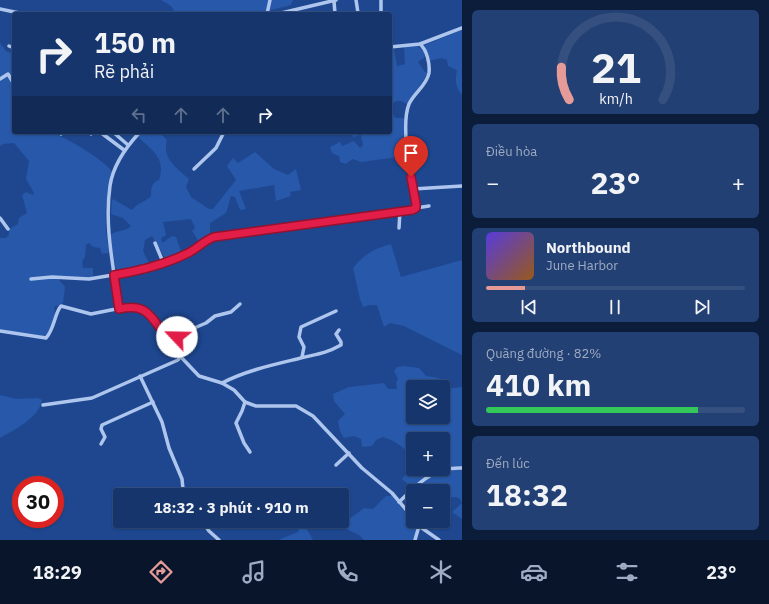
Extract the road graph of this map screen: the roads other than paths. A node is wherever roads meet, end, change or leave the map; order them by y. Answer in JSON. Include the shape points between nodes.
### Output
{"nodes":[{"id":1,"x":270,"y":0,"type":"edge"},
{"id":2,"x":335,"y":0,"type":"edge"},
{"id":3,"x":356,"y":0,"type":"edge"},
{"id":4,"x":381,"y":0,"type":"edge"},
{"id":5,"x":0,"y":9,"type":"edge"},
{"id":6,"x":14,"y":12,"type":"edge"},
{"id":7,"x":267,"y":12,"type":"edge"},
{"id":8,"x":285,"y":12,"type":"edge"},
{"id":9,"x":335,"y":12,"type":"edge"},
{"id":10,"x":358,"y":12,"type":"dead end"},
{"id":11,"x":381,"y":12,"type":"edge"},
{"id":12,"x":462,"y":28,"type":"edge"},
{"id":13,"x":420,"y":44,"type":"junction"},
{"id":14,"x":9,"y":46,"type":"dead end"},
{"id":15,"x":12,"y":47,"type":"edge"},
{"id":16,"x":392,"y":47,"type":"edge"},
{"id":17,"x":0,"y":78,"type":"edge"},
{"id":18,"x":12,"y":81,"type":"edge"},
{"id":19,"x":103,"y":134,"type":"edge"},
{"id":20,"x":115,"y":134,"type":"edge"},
{"id":21,"x":138,"y":134,"type":"edge"},
{"id":22,"x":223,"y":134,"type":"edge"},
{"id":23,"x":128,"y":145,"type":"junction"},
{"id":24,"x":124,"y":150,"type":"junction"},
{"id":25,"x":194,"y":169,"type":"dead end"},
{"id":26,"x":462,"y":186,"type":"edge"},
{"id":27,"x":413,"y":189,"type":"junction"},
{"id":28,"x":429,"y":206,"type":"dead end"},
{"id":29,"x":416,"y":208,"type":"junction"},
{"id":30,"x":400,"y":211,"type":"junction"},
{"id":31,"x":0,"y":218,"type":"edge"},
{"id":32,"x":399,"y":228,"type":"dead end"},
{"id":33,"x":8,"y":229,"type":"dead end"},
{"id":34,"x":155,"y":243,"type":"dead end"},
{"id":35,"x":163,"y":262,"type":"junction"},
{"id":36,"x":114,"y":275,"type":"junction"},
{"id":37,"x":31,"y":279,"type":"dead end"},
{"id":38,"x":240,"y":304,"type":"dead end"},
{"id":39,"x":119,"y":309,"type":"junction"},
{"id":40,"x":336,"y":311,"type":"dead end"},
{"id":41,"x":339,"y":330,"type":"dead end"},
{"id":42,"x":0,"y":331,"type":"edge"},
{"id":43,"x":169,"y":339,"type":"junction"},
{"id":44,"x":180,"y":357,"type":"junction"},
{"id":45,"x":302,"y":357,"type":"junction"},
{"id":46,"x":140,"y":376,"type":"junction"},
{"id":47,"x":222,"y":383,"type":"junction"},
{"id":48,"x":153,"y":402,"type":"junction"},
{"id":49,"x":245,"y":402,"type":"junction"},
{"id":50,"x":43,"y":405,"type":"dead end"},
{"id":51,"x":101,"y":444,"type":"dead end"},
{"id":52,"x":250,"y":452,"type":"dead end"},
{"id":53,"x":349,"y":453,"type":"junction"},
{"id":54,"x":336,"y":466,"type":"dead end"},
{"id":55,"x":462,"y":468,"type":"edge"},
{"id":56,"x":184,"y":488,"type":"edge"},
{"id":57,"x":399,"y":502,"type":"junction"},
{"id":58,"x":406,"y":510,"type":"edge"},
{"id":59,"x":207,"y":528,"type":"edge"},
{"id":60,"x":418,"y":528,"type":"edge"},
{"id":61,"x":422,"y":528,"type":"edge"},
{"id":62,"x":219,"y":540,"type":"edge"},
{"id":63,"x":415,"y":540,"type":"edge"},
{"id":64,"x":438,"y":540,"type":"edge"}],
"edges":[{"from":1,"to":7,"type":"street"},
{"from":2,"to":8,"type":"street"},
{"from":2,"to":9,"type":"street"},
{"from":3,"to":10,"type":"street"},
{"from":4,"to":11,"type":"street"},
{"from":5,"to":6,"type":"street"},
{"from":12,"to":13,"type":"street"},
{"from":13,"to":16,"type":"street"},
{"from":13,"to":27,"type":"street","via":[[424,47],[429,68],[427,78],[407,109],[406,149]]},
{"from":14,"to":15,"type":"street"},
{"from":17,"to":18,"type":"street","via":[[8,74]]},
{"from":19,"to":24,"type":"street"},
{"from":20,"to":23,"type":"street"},
{"from":21,"to":23,"type":"street"},
{"from":22,"to":25,"type":"street","via":[[216,148]]},
{"from":23,"to":24,"type":"street"},
{"from":24,"to":36,"type":"street","via":[[110,186],[109,235]]},
{"from":26,"to":27,"type":"street"},
{"from":27,"to":29,"type":"street"},
{"from":28,"to":29,"type":"street"},
{"from":29,"to":30,"type":"street"},
{"from":30,"to":32,"type":"street"},
{"from":30,"to":35,"type":"street","via":[[214,237],[185,255]]},
{"from":31,"to":33,"type":"street"},
{"from":34,"to":35,"type":"street"},
{"from":35,"to":36,"type":"street","via":[[143,270]]},
{"from":36,"to":37,"type":"street","via":[[88,279]]},
{"from":36,"to":39,"type":"street"},
{"from":38,"to":43,"type":"street","via":[[230,312],[215,316],[206,323]]},
{"from":39,"to":42,"type":"street","via":[[91,314],[61,306],[53,328],[46,338]]},
{"from":39,"to":43,"type":"street","via":[[143,309]]},
{"from":40,"to":45,"type":"street","via":[[301,327],[299,337],[304,347]]},
{"from":41,"to":45,"type":"street","via":[[336,334],[341,345],[323,354]]},
{"from":43,"to":44,"type":"street"},
{"from":44,"to":46,"type":"street"},
{"from":44,"to":47,"type":"street","via":[[199,376]]},
{"from":45,"to":47,"type":"street","via":[[246,373]]},
{"from":46,"to":48,"type":"street"},
{"from":46,"to":50,"type":"street","via":[[92,398]]},
{"from":47,"to":49,"type":"street","via":[[234,390]]},
{"from":48,"to":51,"type":"street","via":[[102,425],[104,440]]},
{"from":48,"to":56,"type":"street"},
{"from":49,"to":52,"type":"street","via":[[236,423]]},
{"from":49,"to":53,"type":"street","via":[[256,406],[299,407],[314,416]]},
{"from":53,"to":54,"type":"street"},
{"from":53,"to":57,"type":"street"},
{"from":55,"to":57,"type":"street","via":[[447,468],[435,472],[421,481]]},
{"from":57,"to":58,"type":"street"},
{"from":59,"to":62,"type":"street"},
{"from":60,"to":63,"type":"street"},
{"from":61,"to":64,"type":"street"}]}
